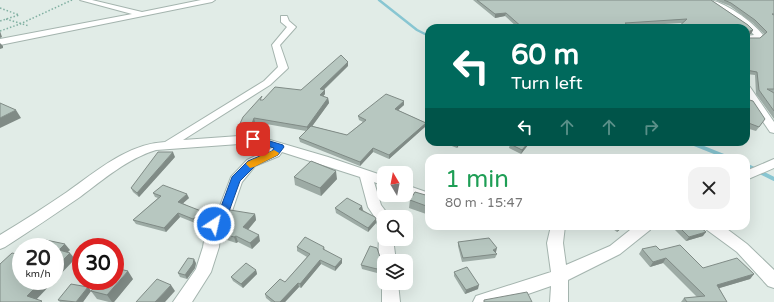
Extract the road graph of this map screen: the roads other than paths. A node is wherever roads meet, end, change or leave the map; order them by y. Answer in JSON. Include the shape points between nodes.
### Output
{"nodes":[{"id":1,"x":83,"y":0,"type":"edge"},
{"id":2,"x":212,"y":0,"type":"edge"},
{"id":3,"x":710,"y":0,"type":"edge"},
{"id":4,"x":142,"y":13,"type":"junction"},
{"id":5,"x":284,"y":18,"type":"dead end"},
{"id":6,"x":748,"y":24,"type":"edge"},
{"id":7,"x":750,"y":25,"type":"edge"},
{"id":8,"x":750,"y":38,"type":"edge"},
{"id":9,"x":0,"y":42,"type":"edge"},
{"id":10,"x":750,"y":96,"type":"edge"},
{"id":11,"x":774,"y":130,"type":"edge"},
{"id":12,"x":169,"y":144,"type":"junction"},
{"id":13,"x":279,"y":147,"type":"junction"},
{"id":14,"x":774,"y":163,"type":"edge"},
{"id":15,"x":365,"y":174,"type":"junction"},
{"id":16,"x":750,"y":174,"type":"edge"},
{"id":17,"x":377,"y":179,"type":"edge"},
{"id":18,"x":413,"y":192,"type":"edge"},
{"id":19,"x":425,"y":197,"type":"edge"},
{"id":20,"x":377,"y":210,"type":"edge"},
{"id":21,"x":557,"y":230,"type":"edge"},
{"id":22,"x":640,"y":230,"type":"edge"},
{"id":23,"x":717,"y":230,"type":"edge"},
{"id":24,"x":0,"y":243,"type":"edge"},
{"id":25,"x":560,"y":276,"type":"junction"},
{"id":26,"x":774,"y":281,"type":"edge"},
{"id":27,"x":390,"y":290,"type":"edge"},
{"id":28,"x":182,"y":302,"type":"edge"},
{"id":29,"x":391,"y":302,"type":"edge"},
{"id":30,"x":482,"y":302,"type":"edge"},
{"id":31,"x":559,"y":302,"type":"edge"}],
"edges":[{"from":1,"to":4,"type":"street"},
{"from":2,"to":4,"type":"street"},
{"from":3,"to":6,"type":"street"},
{"from":4,"to":9,"type":"street"},
{"from":5,"to":12,"type":"street","via":[[292,28],[276,45],[283,68],[278,74],[268,83]]},
{"from":7,"to":8,"type":"street","via":[[759,35]]},
{"from":10,"to":11,"type":"street"},
{"from":12,"to":13,"type":"street","via":[[253,139]]},
{"from":12,"to":24,"type":"street","via":[[144,148],[127,157]]},
{"from":13,"to":15,"type":"street"},
{"from":13,"to":28,"type":"street","via":[[275,153],[251,163],[236,180],[224,214],[214,224],[211,247],[203,272]]},
{"from":14,"to":16,"type":"street"},
{"from":15,"to":17,"type":"street"},
{"from":15,"to":20,"type":"street"},
{"from":18,"to":19,"type":"street"},
{"from":21,"to":25,"type":"street","via":[[555,243]]},
{"from":22,"to":25,"type":"street","via":[[615,250]]},
{"from":23,"to":26,"type":"street","via":[[742,248]]},
{"from":25,"to":30,"type":"street"},
{"from":25,"to":31,"type":"street"},
{"from":27,"to":29,"type":"street"}]}
